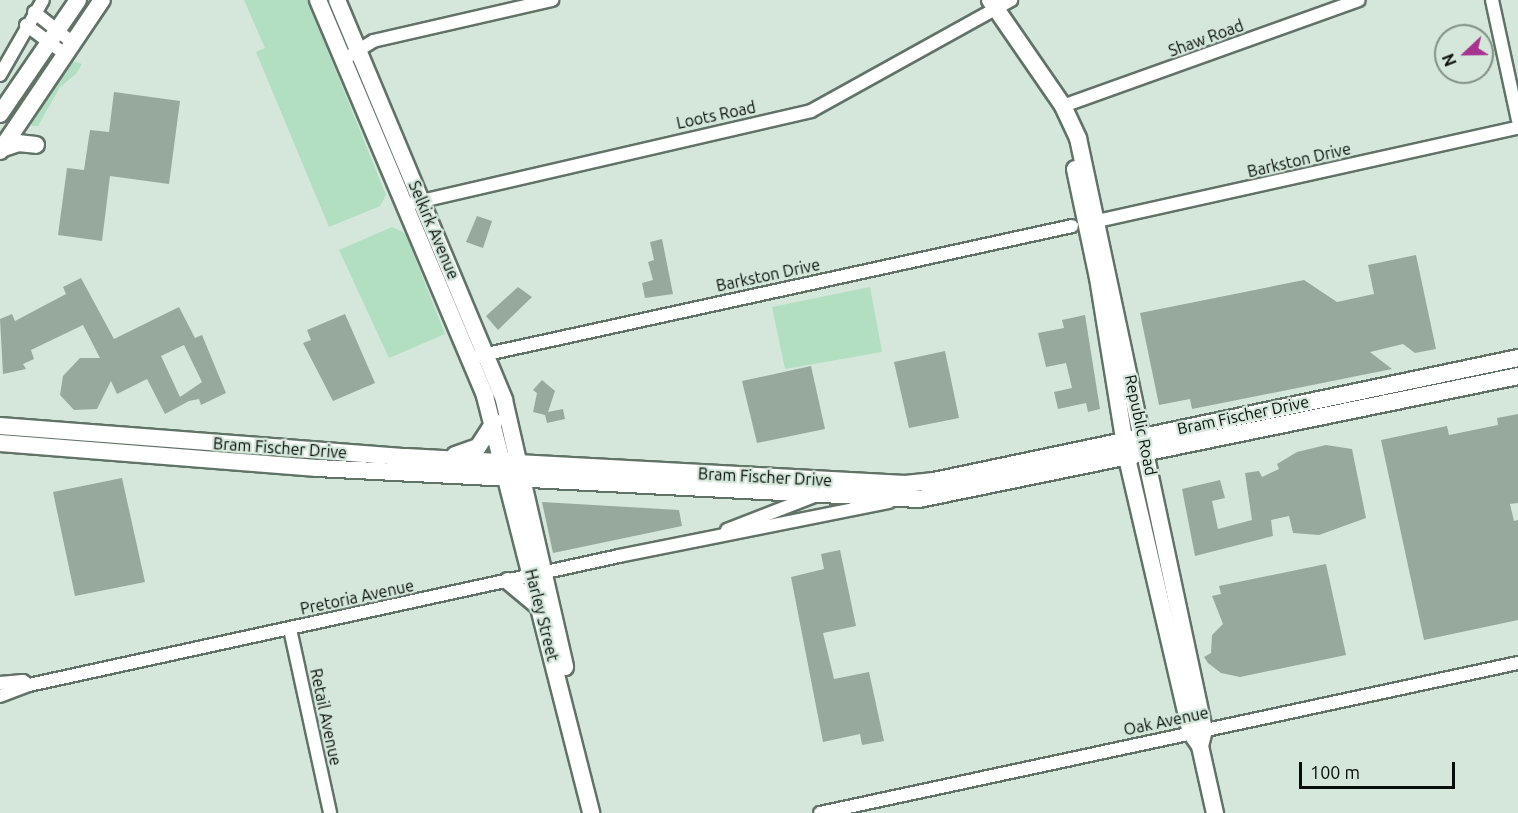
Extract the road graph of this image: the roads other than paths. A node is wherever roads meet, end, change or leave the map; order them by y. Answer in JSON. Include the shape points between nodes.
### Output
{"nodes":[{"id":1,"x":43,"y":0,"type":"edge"},
{"id":2,"x":78,"y":0,"type":"edge"},
{"id":3,"x":102,"y":0,"type":"edge"},
{"id":4,"x":318,"y":0,"type":"edge"},
{"id":5,"x":337,"y":0,"type":"edge"},
{"id":6,"x":552,"y":0,"type":"edge"},
{"id":7,"x":1011,"y":0,"type":"edge"},
{"id":8,"x":1359,"y":0,"type":"edge"},
{"id":9,"x":1492,"y":0,"type":"edge"},
{"id":10,"x":993,"y":4,"type":"edge"},
{"id":11,"x":34,"y":12,"type":"junction"},
{"id":12,"x":26,"y":25,"type":"junction"},
{"id":13,"x":53,"y":35,"type":"junction"},
{"id":14,"x":69,"y":48,"type":"junction"},
{"id":15,"x":358,"y":50,"type":"junction"},
{"id":16,"x":3,"y":59,"type":"edge"},
{"id":17,"x":343,"y":60,"type":"junction"},
{"id":18,"x":0,"y":75,"type":"edge"},
{"id":19,"x":1063,"y":106,"type":"junction"},
{"id":20,"x":0,"y":114,"type":"edge"},
{"id":21,"x":1518,"y":120,"type":"edge"},
{"id":22,"x":1518,"y":128,"type":"edge"},
{"id":23,"x":36,"y":145,"type":"dead end"},
{"id":24,"x":1,"y":150,"type":"edge"},
{"id":25,"x":414,"y":202,"type":"junction"},
{"id":26,"x":1086,"y":224,"type":"junction"},
{"id":27,"x":479,"y":356,"type":"junction"},
{"id":28,"x":1518,"y":358,"type":"edge"},
{"id":29,"x":1518,"y":376,"type":"edge"},
{"id":30,"x":494,"y":422,"type":"junction"},
{"id":31,"x":0,"y":426,"type":"edge"},
{"id":32,"x":1143,"y":435,"type":"junction"},
{"id":33,"x":1124,"y":440,"type":"junction"},
{"id":34,"x":0,"y":443,"type":"edge"},
{"id":35,"x":1147,"y":454,"type":"junction"},
{"id":36,"x":439,"y":457,"type":"junction"},
{"id":37,"x":1127,"y":458,"type":"junction"},
{"id":38,"x":514,"y":471,"type":"junction"},
{"id":39,"x":842,"y":481,"type":"junction"},
{"id":40,"x":820,"y":493,"type":"junction"},
{"id":41,"x":904,"y":499,"type":"junction"},
{"id":42,"x":692,"y":541,"type":"junction"},
{"id":43,"x":538,"y":574,"type":"junction"},
{"id":44,"x":508,"y":581,"type":"junction"},
{"id":45,"x":540,"y":609,"type":"junction"},
{"id":46,"x":290,"y":629,"type":"junction"},
{"id":47,"x":1518,"y":663,"type":"edge"},
{"id":48,"x":0,"y":683,"type":"edge"},
{"id":49,"x":29,"y":685,"type":"junction"},
{"id":50,"x":0,"y":696,"type":"edge"},
{"id":51,"x":1198,"y":737,"type":"junction"},
{"id":52,"x":578,"y":751,"type":"junction"},
{"id":53,"x":330,"y":813,"type":"edge"},
{"id":54,"x":591,"y":813,"type":"edge"},
{"id":55,"x":820,"y":813,"type":"edge"},
{"id":56,"x":1215,"y":813,"type":"edge"}],
"edges":[{"from":1,"to":11,"type":"street"},
{"from":2,"to":13,"type":"main road"},
{"from":3,"to":14,"type":"main road"},
{"from":4,"to":17,"type":"main road","name":"Selkirk Avenue"},
{"from":5,"to":15,"type":"main road","name":"Selkirk Avenue"},
{"from":6,"to":15,"type":"street","via":[[373,41]]},
{"from":7,"to":10,"type":"street","name":"Loots Road"},
{"from":8,"to":19,"type":"street","name":"Shaw Road"},
{"from":9,"to":21,"type":"street"},
{"from":10,"to":19,"type":"main road","name":"Republic Road"},
{"from":10,"to":25,"type":"street","name":"Loots Road","via":[[811,111]]},
{"from":11,"to":12,"type":"street"},
{"from":11,"to":13,"type":"street"},
{"from":12,"to":13,"type":"street"},
{"from":12,"to":16,"type":"street"},
{"from":13,"to":14,"type":"street"},
{"from":13,"to":20,"type":"main road"},
{"from":14,"to":24,"type":"main road"},
{"from":15,"to":17,"type":"street"},
{"from":15,"to":25,"type":"main road","name":"Selkirk Avenue"},
{"from":16,"to":18,"type":"street"},
{"from":17,"to":25,"type":"main road","name":"Selkirk Avenue"},
{"from":19,"to":26,"type":"main road","name":"Republic Road"},
{"from":22,"to":26,"type":"street","name":"Barkston Drive"},
{"from":23,"to":24,"type":"main road","via":[[18,143]]},
{"from":25,"to":27,"type":"main road","name":"Selkirk Avenue"},
{"from":26,"to":27,"type":"street","name":"Barkston Drive"},
{"from":26,"to":32,"type":"main road","name":"Republic Road"},
{"from":26,"to":33,"type":"main road","name":"Republic Road"},
{"from":27,"to":30,"type":"main road","name":"Selkirk Avenue"},
{"from":27,"to":38,"type":"main road","name":"Selkirk Avenue"},
{"from":28,"to":32,"type":"main road","name":"Bram Fischer Drive"},
{"from":29,"to":35,"type":"main road","name":"Bram Fischer Drive"},
{"from":30,"to":36,"type":"main road","via":[[478,447]]},
{"from":30,"to":38,"type":"main road","name":"Selkirk Avenue"},
{"from":31,"to":36,"type":"main road","name":"Bram Fischer Drive"},
{"from":32,"to":33,"type":"main road","name":"Bram Fischer Drive"},
{"from":32,"to":35,"type":"main road","name":"Republic Road"},
{"from":33,"to":37,"type":"main road","name":"Republic Road"},
{"from":33,"to":39,"type":"main road","name":"Bram Fischer Drive","via":[[934,481]]},
{"from":34,"to":38,"type":"main road","name":"Bram Fischer Drive"},
{"from":35,"to":37,"type":"main road","name":"Bram Fischer Drive"},
{"from":35,"to":51,"type":"main road","name":"Republic Road"},
{"from":36,"to":38,"type":"main road","name":"Bram Fischer Drive"},
{"from":37,"to":41,"type":"main road","name":"Bram Fischer Drive","via":[[936,497]]},
{"from":37,"to":51,"type":"main road","name":"Republic Road"},
{"from":38,"to":39,"type":"main road","name":"Bram Fischer Drive"},
{"from":38,"to":40,"type":"main road","name":"Bram Fischer Drive"},
{"from":38,"to":43,"type":"main road","name":"Harley Street"},
{"from":39,"to":40,"type":"street","name":"Pretoria Avenue"},
{"from":40,"to":41,"type":"main road","name":"Bram Fischer Drive"},
{"from":40,"to":42,"type":"street","name":"Pretoria Avenue","via":[[777,514]]},
{"from":41,"to":42,"type":"street","name":"Pretoria Avenue"},
{"from":42,"to":43,"type":"street","name":"Pretoria Avenue"},
{"from":43,"to":44,"type":"street","name":"Pretoria Avenue"},
{"from":43,"to":45,"type":"main road","name":"Harley Street"},
{"from":43,"to":52,"type":"main road","name":"Harley Street"},
{"from":44,"to":45,"type":"main road","via":[[526,592]]},
{"from":44,"to":46,"type":"street","name":"Pretoria Avenue"},
{"from":45,"to":52,"type":"main road","name":"Harley Street"},
{"from":46,"to":49,"type":"street","name":"Pretoria Avenue"},
{"from":46,"to":53,"type":"street","name":"Retail Avenue"},
{"from":47,"to":51,"type":"street","name":"Oak Avenue"},
{"from":48,"to":49,"type":"street","name":"Pretoria Avenue","via":[[23,681]]},
{"from":49,"to":50,"type":"street","name":"Pretoria Avenue"},
{"from":51,"to":55,"type":"street","name":"Oak Avenue"},
{"from":51,"to":56,"type":"main road","name":"Republic Road"},
{"from":52,"to":54,"type":"main road","name":"Harley Street"}]}
